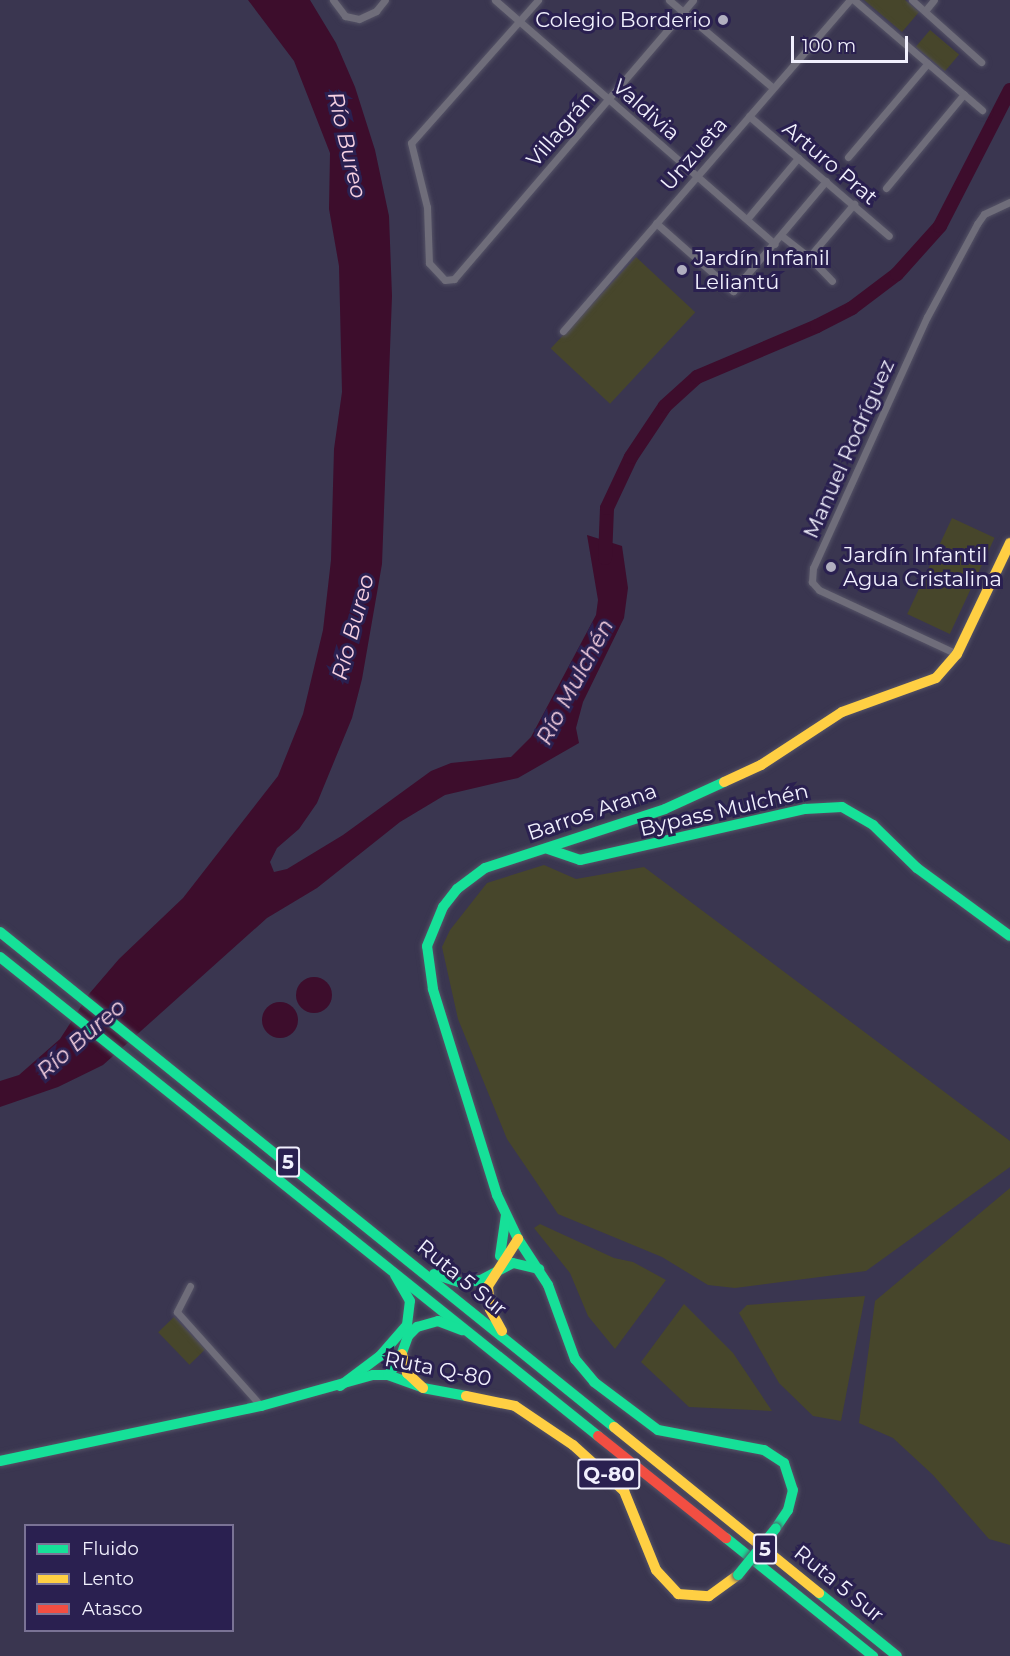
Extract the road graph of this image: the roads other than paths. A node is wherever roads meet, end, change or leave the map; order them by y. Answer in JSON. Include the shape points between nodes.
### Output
{"nodes":[{"id":1,"x":333,"y":0,"type":"edge"},
{"id":2,"x":385,"y":0,"type":"edge"},
{"id":3,"x":495,"y":0,"type":"edge"},
{"id":4,"x":538,"y":0,"type":"edge"},
{"id":5,"x":669,"y":0,"type":"edge"},
{"id":6,"x":693,"y":0,"type":"edge"},
{"id":7,"x":852,"y":0,"type":"edge"},
{"id":8,"x":912,"y":0,"type":"edge"},
{"id":9,"x":934,"y":0,"type":"edge"},
{"id":10,"x":925,"y":11,"type":"junction"},
{"id":11,"x":683,"y":12,"type":"junction"},
{"id":12,"x":519,"y":21,"type":"junction"},
{"id":13,"x":981,"y":62,"type":"dead end"},
{"id":14,"x":928,"y":63,"type":"junction"},
{"id":15,"x":773,"y":88,"type":"junction"},
{"id":16,"x":964,"y":94,"type":"junction"},
{"id":17,"x":608,"y":99,"type":"junction"},
{"id":18,"x":982,"y":110,"type":"dead end"},
{"id":19,"x":749,"y":116,"type":"junction"},
{"id":20,"x":848,"y":157,"type":"dead end"},
{"id":21,"x":798,"y":158,"type":"junction"},
{"id":22,"x":697,"y":176,"type":"junction"},
{"id":23,"x":826,"y":181,"type":"junction"},
{"id":24,"x":886,"y":188,"type":"dead end"},
{"id":25,"x":1010,"y":202,"type":"edge"},
{"id":26,"x":854,"y":204,"type":"junction"},
{"id":27,"x":747,"y":219,"type":"junction"},
{"id":28,"x":656,"y":223,"type":"junction"},
{"id":29,"x":782,"y":236,"type":"junction"},
{"id":30,"x":889,"y":236,"type":"dead end"},
{"id":31,"x":775,"y":244,"type":"junction"},
{"id":32,"x":809,"y":257,"type":"junction"},
{"id":33,"x":832,"y":281,"type":"dead end"},
{"id":34,"x":563,"y":331,"type":"dead end"},
{"id":35,"x":1009,"y":545,"type":"edge"},
{"id":36,"x":957,"y":654,"type":"junction"},
{"id":37,"x":548,"y":849,"type":"junction"},
{"id":38,"x":0,"y":932,"type":"edge"},
{"id":39,"x":1010,"y":936,"type":"edge"},
{"id":40,"x":0,"y":957,"type":"edge"},
{"id":41,"x":506,"y":1215,"type":"junction"},
{"id":42,"x":518,"y":1239,"type":"junction"},
{"id":43,"x":411,"y":1262,"type":"junction"},
{"id":44,"x":389,"y":1265,"type":"junction"},
{"id":45,"x":538,"y":1269,"type":"junction"},
{"id":46,"x":495,"y":1270,"type":"junction"},
{"id":47,"x":190,"y":1286,"type":"dead end"},
{"id":48,"x":477,"y":1336,"type":"junction"},
{"id":49,"x":512,"y":1344,"type":"junction"},
{"id":50,"x":387,"y":1348,"type":"junction"},
{"id":51,"x":402,"y":1354,"type":"junction"},
{"id":52,"x":388,"y":1375,"type":"junction"},
{"id":53,"x":340,"y":1386,"type":"junction"},
{"id":54,"x":423,"y":1388,"type":"junction"},
{"id":55,"x":261,"y":1406,"type":"junction"},
{"id":56,"x":0,"y":1461,"type":"edge"},
{"id":57,"x":776,"y":1528,"type":"joint"},
{"id":58,"x":873,"y":1656,"type":"edge"},
{"id":59,"x":897,"y":1656,"type":"edge"}],
"edges":[{"from":1,"to":2,"type":"street","via":[[342,13],[354,19],[376,11]]},
{"from":3,"to":12,"type":"street","name":"Valdivia"},
{"from":4,"to":12,"type":"street"},
{"from":5,"to":11,"type":"street"},
{"from":6,"to":11,"type":"street","name":"Villagrán"},
{"from":7,"to":14,"type":"street"},
{"from":7,"to":15,"type":"street","name":"Unzueta"},
{"from":8,"to":10,"type":"street"},
{"from":9,"to":10,"type":"street"},
{"from":10,"to":13,"type":"street"},
{"from":11,"to":15,"type":"street"},
{"from":11,"to":17,"type":"street","name":"Villagrán"},
{"from":12,"to":17,"type":"street","name":"Valdivia"},
{"from":12,"to":17,"type":"street","name":"Villagrán","via":[[410,146],[427,207],[429,263],[441,278],[454,279]]},
{"from":14,"to":16,"type":"street"},
{"from":14,"to":20,"type":"street"},
{"from":15,"to":19,"type":"street","name":"Unzueta"},
{"from":16,"to":18,"type":"street"},
{"from":16,"to":24,"type":"street"},
{"from":17,"to":22,"type":"street","name":"Valdivia"},
{"from":19,"to":21,"type":"street","name":"Arturo Prat"},
{"from":19,"to":22,"type":"street","name":"Unzueta"},
{"from":21,"to":23,"type":"street","name":"Arturo Prat"},
{"from":21,"to":27,"type":"street"},
{"from":22,"to":27,"type":"street","name":"Valdivia"},
{"from":22,"to":28,"type":"street","name":"Unzueta"},
{"from":23,"to":26,"type":"street","name":"Arturo Prat"},
{"from":23,"to":29,"type":"street"},
{"from":25,"to":36,"type":"street","name":"Manuel Rodríguez","via":[[984,214],[971,234],[927,317],[813,568],[812,582],[819,590]]},
{"from":26,"to":30,"type":"street","name":"Arturo Prat"},
{"from":26,"to":32,"type":"street"},
{"from":27,"to":31,"type":"street","name":"Valdivia"},
{"from":28,"to":31,"type":"street","via":[[733,291]]},
{"from":28,"to":34,"type":"street","name":"Unzueta"},
{"from":29,"to":31,"type":"street"},
{"from":29,"to":32,"type":"street"},
{"from":32,"to":33,"type":"street"},
{"from":35,"to":36,"type":"main road","name":"Barros Arana"},
{"from":36,"to":37,"type":"main road","name":"Barros Arana","via":[[936,678],[842,712],[742,775],[638,819]]},
{"from":37,"to":39,"type":"main road","name":"Bypass Mulchén","via":[[580,860],[594,858],[805,809],[842,807],[868,822],[917,868]]},
{"from":37,"to":41,"type":"main road","name":"Barros Arana","via":[[497,863],[466,881],[443,907],[427,946],[441,1018]]},
{"from":38,"to":43,"type":"main road","name":"Ruta 5 Sur","number":"5"},
{"from":40,"to":44,"type":"main road","name":"Ruta 5 Sur","number":"5"},
{"from":41,"to":42,"type":"main road","name":"Barros Arana"},
{"from":41,"to":46,"type":"main road","via":[[505,1240]]},
{"from":42,"to":45,"type":"main road","name":"Barros Arana"},
{"from":42,"to":46,"type":"main road"},
{"from":43,"to":46,"type":"main road","via":[[448,1281],[462,1283],[480,1280]]},
{"from":43,"to":49,"type":"main road","name":"Ruta 5 Sur","number":"5"},
{"from":44,"to":48,"type":"main road","name":"Ruta 5 Sur","number":"5"},
{"from":44,"to":50,"type":"main road","via":[[408,1296],[410,1307],[404,1330]]},
{"from":45,"to":46,"type":"main road","via":[[520,1263]]},
{"from":45,"to":57,"type":"main road","name":"Barros Arana","via":[[579,1365],[635,1416],[664,1432],[764,1450],[784,1463],[793,1490],[788,1510]]},
{"from":46,"to":49,"type":"main road","via":[[488,1286],[488,1304]]},
{"from":47,"to":55,"type":"street","via":[[177,1312]]},
{"from":48,"to":51,"type":"main road","via":[[443,1322],[427,1322],[408,1336]]},
{"from":48,"to":58,"type":"main road","name":"Ruta 5 Sur","number":"5"},
{"from":49,"to":59,"type":"main road","name":"Ruta 5 Sur","number":"5"},
{"from":50,"to":52,"type":"main road","via":[[384,1359]]},
{"from":50,"to":53,"type":"main road"},
{"from":51,"to":52,"type":"main road"},
{"from":51,"to":54,"type":"main road","via":[[407,1373]]},
{"from":52,"to":53,"type":"main road","name":"Ruta Q-80","number":"Q-80","via":[[373,1375]]},
{"from":52,"to":54,"type":"main road","name":"Ruta Q-80","number":"Q-80"},
{"from":53,"to":55,"type":"main road","name":"Ruta Q-80","number":"Q-80"},
{"from":54,"to":57,"type":"main road","name":"Ruta Q-80","number":"Q-80","bridge":true,"via":[[515,1406],[601,1467],[624,1491],[656,1570],[678,1594],[689,1598],[709,1596],[738,1575]]},
{"from":55,"to":56,"type":"main road","name":"Ruta Q-80","number":"Q-80"}]}
